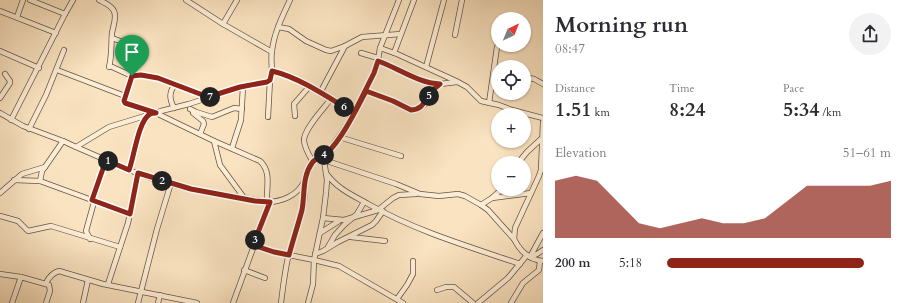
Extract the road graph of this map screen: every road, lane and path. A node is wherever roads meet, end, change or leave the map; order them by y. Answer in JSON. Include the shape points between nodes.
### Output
{"nodes":[{"id":1,"x":23,"y":0,"type":"edge"},
{"id":2,"x":30,"y":0,"type":"edge"},
{"id":3,"x":73,"y":0,"type":"edge"},
{"id":4,"x":99,"y":0,"type":"edge"},
{"id":5,"x":186,"y":0,"type":"edge"},
{"id":6,"x":237,"y":0,"type":"edge"},
{"id":7,"x":290,"y":0,"type":"edge"},
{"id":8,"x":399,"y":0,"type":"edge"},
{"id":9,"x":414,"y":0,"type":"edge"},
{"id":10,"x":444,"y":0,"type":"edge"},
{"id":11,"x":462,"y":0,"type":"edge"},
{"id":12,"x":0,"y":11,"type":"edge"},
{"id":13,"x":65,"y":14,"type":"junction"},
{"id":14,"x":16,"y":17,"type":"junction"},
{"id":15,"x":223,"y":24,"type":"junction"},
{"id":16,"x":278,"y":27,"type":"junction"},
{"id":17,"x":56,"y":33,"type":"junction"},
{"id":18,"x":401,"y":34,"type":"junction"},
{"id":19,"x":385,"y":35,"type":"junction"},
{"id":20,"x":455,"y":35,"type":"dead end"},
{"id":21,"x":112,"y":38,"type":"junction"},
{"id":22,"x":345,"y":46,"type":"junction"},
{"id":23,"x":380,"y":48,"type":"junction"},
{"id":24,"x":64,"y":50,"type":"dead end"},
{"id":25,"x":0,"y":51,"type":"edge"},
{"id":26,"x":272,"y":52,"type":"junction"},
{"id":27,"x":361,"y":53,"type":"dead end"},
{"id":28,"x":394,"y":53,"type":"junction"},
{"id":29,"x":378,"y":59,"type":"junction"},
{"id":30,"x":426,"y":67,"type":"junction"},
{"id":31,"x":39,"y":68,"type":"junction"},
{"id":32,"x":57,"y":70,"type":"junction"},
{"id":33,"x":272,"y":71,"type":"junction"},
{"id":34,"x":5,"y":74,"type":"dead end"},
{"id":35,"x":132,"y":76,"type":"junction"},
{"id":36,"x":531,"y":78,"type":"edge"},
{"id":37,"x":270,"y":80,"type":"junction"},
{"id":38,"x":459,"y":82,"type":"junction"},
{"id":39,"x":175,"y":84,"type":"junction"},
{"id":40,"x":440,"y":84,"type":"junction"},
{"id":41,"x":543,"y":84,"type":"edge"},
{"id":42,"x":243,"y":87,"type":"junction"},
{"id":43,"x":309,"y":87,"type":"junction"},
{"id":44,"x":366,"y":91,"type":"junction"},
{"id":45,"x":320,"y":92,"type":"junction"},
{"id":46,"x":491,"y":94,"type":"edge"},
{"id":47,"x":125,"y":96,"type":"junction"},
{"id":48,"x":208,"y":97,"type":"junction"},
{"id":49,"x":0,"y":98,"type":"edge"},
{"id":50,"x":331,"y":99,"type":"junction"},
{"id":51,"x":489,"y":103,"type":"junction"},
{"id":52,"x":190,"y":106,"type":"junction"},
{"id":53,"x":174,"y":108,"type":"junction"},
{"id":54,"x":242,"y":109,"type":"junction"},
{"id":55,"x":156,"y":113,"type":"junction"},
{"id":56,"x":354,"y":113,"type":"junction"},
{"id":57,"x":150,"y":114,"type":"junction"},
{"id":58,"x":1,"y":115,"type":"edge"},
{"id":59,"x":295,"y":116,"type":"dead end"},
{"id":60,"x":268,"y":117,"type":"dead end"},
{"id":61,"x":543,"y":118,"type":"edge"},
{"id":62,"x":11,"y":120,"type":"junction"},
{"id":63,"x":543,"y":123,"type":"edge"},
{"id":64,"x":29,"y":129,"type":"junction"},
{"id":65,"x":200,"y":134,"type":"junction"},
{"id":66,"x":339,"y":137,"type":"junction"},
{"id":67,"x":63,"y":141,"type":"junction"},
{"id":68,"x":214,"y":141,"type":"junction"},
{"id":69,"x":542,"y":143,"type":"edge"},
{"id":70,"x":76,"y":147,"type":"junction"},
{"id":71,"x":232,"y":148,"type":"junction"},
{"id":72,"x":401,"y":156,"type":"dead end"},
{"id":73,"x":524,"y":156,"type":"edge"},
{"id":74,"x":325,"y":157,"type":"junction"},
{"id":75,"x":106,"y":160,"type":"junction"},
{"id":76,"x":313,"y":162,"type":"junction"},
{"id":77,"x":44,"y":167,"type":"junction"},
{"id":78,"x":129,"y":170,"type":"junction"},
{"id":79,"x":326,"y":172,"type":"junction"},
{"id":80,"x":138,"y":173,"type":"junction"},
{"id":81,"x":14,"y":180,"type":"junction"},
{"id":82,"x":40,"y":181,"type":"junction"},
{"id":83,"x":171,"y":183,"type":"junction"},
{"id":84,"x":304,"y":183,"type":"junction"},
{"id":85,"x":0,"y":192,"type":"edge"},
{"id":86,"x":531,"y":193,"type":"edge"},
{"id":87,"x":420,"y":194,"type":"junction"},
{"id":88,"x":508,"y":196,"type":"edge"},
{"id":89,"x":530,"y":196,"type":"edge"},
{"id":90,"x":492,"y":198,"type":"joint"},
{"id":91,"x":245,"y":200,"type":"junction"},
{"id":92,"x":93,"y":201,"type":"junction"},
{"id":93,"x":269,"y":202,"type":"junction"},
{"id":94,"x":364,"y":202,"type":"junction"},
{"id":95,"x":481,"y":205,"type":"junction"},
{"id":96,"x":380,"y":211,"type":"junction"},
{"id":97,"x":130,"y":214,"type":"junction"},
{"id":98,"x":0,"y":216,"type":"edge"},
{"id":99,"x":323,"y":218,"type":"junction"},
{"id":100,"x":351,"y":218,"type":"junction"},
{"id":101,"x":341,"y":220,"type":"junction"},
{"id":102,"x":320,"y":233,"type":"junction"},
{"id":103,"x":543,"y":233,"type":"edge"},
{"id":104,"x":349,"y":237,"type":"junction"},
{"id":105,"x":90,"y":238,"type":"junction"},
{"id":106,"x":514,"y":239,"type":"junction"},
{"id":107,"x":385,"y":241,"type":"dead end"},
{"id":108,"x":253,"y":245,"type":"junction"},
{"id":109,"x":120,"y":247,"type":"junction"},
{"id":110,"x":326,"y":249,"type":"junction"},
{"id":111,"x":543,"y":250,"type":"edge"},
{"id":112,"x":316,"y":254,"type":"junction"},
{"id":113,"x":289,"y":255,"type":"junction"},
{"id":114,"x":528,"y":256,"type":"junction"},
{"id":115,"x":314,"y":260,"type":"junction"},
{"id":116,"x":413,"y":261,"type":"dead end"},
{"id":117,"x":542,"y":261,"type":"edge"},
{"id":118,"x":520,"y":264,"type":"junction"},
{"id":119,"x":244,"y":270,"type":"junction"},
{"id":120,"x":0,"y":274,"type":"edge"},
{"id":121,"x":21,"y":277,"type":"junction"},
{"id":122,"x":266,"y":278,"type":"dead end"},
{"id":123,"x":88,"y":280,"type":"junction"},
{"id":124,"x":46,"y":283,"type":"junction"},
{"id":125,"x":108,"y":284,"type":"junction"},
{"id":126,"x":437,"y":290,"type":"dead end"},
{"id":127,"x":141,"y":291,"type":"junction"},
{"id":128,"x":160,"y":295,"type":"junction"},
{"id":129,"x":397,"y":299,"type":"junction"},
{"id":130,"x":235,"y":302,"type":"edge"},
{"id":131,"x":12,"y":303,"type":"edge"},
{"id":132,"x":46,"y":303,"type":"edge"},
{"id":133,"x":84,"y":303,"type":"edge"},
{"id":134,"x":138,"y":303,"type":"edge"},
{"id":135,"x":158,"y":303,"type":"edge"},
{"id":136,"x":197,"y":303,"type":"edge"},
{"id":137,"x":281,"y":303,"type":"edge"},
{"id":138,"x":308,"y":303,"type":"edge"},
{"id":139,"x":403,"y":303,"type":"edge"},
{"id":140,"x":473,"y":303,"type":"edge"},
{"id":141,"x":478,"y":303,"type":"edge"},
{"id":142,"x":511,"y":303,"type":"edge"}],
"edges":[{"from":1,"to":14,"type":"street"},
{"from":2,"to":13,"type":"street"},
{"from":3,"to":13,"type":"street"},
{"from":4,"to":21,"type":"street","via":[[114,9]]},
{"from":5,"to":15,"type":"street"},
{"from":6,"to":15,"type":"street"},
{"from":7,"to":16,"type":"street"},
{"from":8,"to":19,"type":"street"},
{"from":9,"to":18,"type":"street"},
{"from":10,"to":30,"type":"street"},
{"from":11,"to":20,"type":"street"},
{"from":12,"to":14,"type":"street"},
{"from":13,"to":17,"type":"street"},
{"from":14,"to":17,"type":"street"},
{"from":15,"to":26,"type":"street"},
{"from":16,"to":22,"type":"street","via":[[289,29],[306,41],[326,50],[331,51]]},
{"from":16,"to":26,"type":"street"},
{"from":17,"to":31,"type":"street"},
{"from":18,"to":19,"type":"street"},
{"from":18,"to":28,"type":"street"},
{"from":19,"to":22,"type":"street","via":[[362,36]]},
{"from":19,"to":23,"type":"street"},
{"from":21,"to":35,"type":"street","via":[[110,66]]},
{"from":21,"to":35,"type":"street","via":[[142,49]]},
{"from":22,"to":45,"type":"street"},
{"from":23,"to":28,"type":"street"},
{"from":23,"to":29,"type":"street"},
{"from":24,"to":32,"type":"street"},
{"from":25,"to":31,"type":"street"},
{"from":26,"to":33,"type":"street"},
{"from":27,"to":29,"type":"street"},
{"from":28,"to":30,"type":"street"},
{"from":29,"to":40,"type":"street","via":[[420,80]]},
{"from":29,"to":44,"type":"street"},
{"from":30,"to":38,"type":"street"},
{"from":31,"to":62,"type":"street"},
{"from":32,"to":47,"type":"street"},
{"from":32,"to":64,"type":"street"},
{"from":33,"to":37,"type":"street"},
{"from":33,"to":43,"type":"street","via":[[284,74]]},
{"from":34,"to":49,"type":"street","via":[[10,83]]},
{"from":35,"to":39,"type":"street","via":[[149,76]]},
{"from":35,"to":47,"type":"street"},
{"from":36,"to":41,"type":"street"},
{"from":37,"to":42,"type":"street"},
{"from":37,"to":60,"type":"street"},
{"from":38,"to":40,"type":"street"},
{"from":38,"to":51,"type":"street","via":[[481,101]]},
{"from":39,"to":48,"type":"street"},
{"from":39,"to":53,"type":"street","via":[[170,93]]},
{"from":40,"to":44,"type":"street","via":[[429,94],[424,105],[414,110]]},
{"from":42,"to":48,"type":"street"},
{"from":42,"to":54,"type":"street"},
{"from":43,"to":45,"type":"street"},
{"from":43,"to":59,"type":"street","via":[[294,104]]},
{"from":44,"to":56,"type":"street"},
{"from":45,"to":50,"type":"street"},
{"from":46,"to":51,"type":"street"},
{"from":47,"to":55,"type":"street","via":[[124,101],[127,104]]},
{"from":48,"to":52,"type":"street"},
{"from":50,"to":56,"type":"street"},
{"from":50,"to":76,"type":"street","via":[[304,137],[306,150]]},
{"from":51,"to":61,"type":"street"},
{"from":52,"to":53,"type":"street"},
{"from":52,"to":54,"type":"street","via":[[196,112],[212,117],[234,108]]},
{"from":52,"to":65,"type":"street","via":[[203,122]]},
{"from":53,"to":55,"type":"street"},
{"from":54,"to":71,"type":"street"},
{"from":55,"to":57,"type":"street"},
{"from":55,"to":65,"type":"street"},
{"from":56,"to":66,"type":"street"},
{"from":57,"to":70,"type":"street","via":[[103,130]]},
{"from":57,"to":78,"type":"street","via":[[138,137]]},
{"from":58,"to":62,"type":"street"},
{"from":62,"to":64,"type":"street"},
{"from":63,"to":69,"type":"street"},
{"from":64,"to":67,"type":"street"},
{"from":65,"to":68,"type":"street"},
{"from":66,"to":72,"type":"street"},
{"from":66,"to":74,"type":"street"},
{"from":67,"to":70,"type":"street"},
{"from":67,"to":77,"type":"street"},
{"from":68,"to":71,"type":"street"},
{"from":68,"to":91,"type":"street","via":[[220,165]]},
{"from":69,"to":73,"type":"street"},
{"from":69,"to":86,"type":"street","via":[[540,176]]},
{"from":70,"to":75,"type":"street"},
{"from":71,"to":93,"type":"street","via":[[264,165],[268,174]]},
{"from":74,"to":76,"type":"street","via":[[320,156]]},
{"from":74,"to":79,"type":"street"},
{"from":74,"to":87,"type":"street"},
{"from":75,"to":78,"type":"street"},
{"from":75,"to":92,"type":"street"},
{"from":76,"to":84,"type":"street"},
{"from":77,"to":81,"type":"street","via":[[27,172]]},
{"from":77,"to":82,"type":"street"},
{"from":78,"to":80,"type":"street"},
{"from":79,"to":94,"type":"street","via":[[339,186]]},
{"from":79,"to":99,"type":"street"},
{"from":80,"to":83,"type":"street"},
{"from":80,"to":97,"type":"street"},
{"from":81,"to":82,"type":"street"},
{"from":81,"to":85,"type":"street"},
{"from":82,"to":92,"type":"street"},
{"from":83,"to":91,"type":"street"},
{"from":83,"to":127,"type":"street"},
{"from":84,"to":93,"type":"street","via":[[284,199]]},
{"from":84,"to":113,"type":"street","via":[[302,209]]},
{"from":87,"to":95,"type":"street","via":[[458,194]]},
{"from":87,"to":96,"type":"street","via":[[399,195]]},
{"from":88,"to":90,"type":"street"},
{"from":89,"to":106,"type":"street","via":[[515,228]]},
{"from":90,"to":95,"type":"street"},
{"from":91,"to":93,"type":"street"},
{"from":92,"to":97,"type":"street"},
{"from":92,"to":105,"type":"street","via":[[86,231]]},
{"from":93,"to":108,"type":"street"},
{"from":94,"to":96,"type":"street"},
{"from":94,"to":100,"type":"street","via":[[357,214]]},
{"from":95,"to":106,"type":"street"},
{"from":96,"to":100,"type":"street"},
{"from":96,"to":104,"type":"street","via":[[376,222]]},
{"from":96,"to":118,"type":"street","via":[[464,245]]},
{"from":97,"to":109,"type":"street"},
{"from":98,"to":105,"type":"street","via":[[18,221],[28,231],[51,226]]},
{"from":99,"to":101,"type":"street"},
{"from":99,"to":102,"type":"street"},
{"from":100,"to":101,"type":"street"},
{"from":100,"to":110,"type":"street"},
{"from":101,"to":102,"type":"street"},
{"from":102,"to":112,"type":"street"},
{"from":103,"to":114,"type":"street"},
{"from":104,"to":107,"type":"street"},
{"from":104,"to":110,"type":"street"},
{"from":105,"to":109,"type":"street"},
{"from":106,"to":114,"type":"street"},
{"from":108,"to":113,"type":"street"},
{"from":108,"to":119,"type":"street"},
{"from":109,"to":125,"type":"street"},
{"from":110,"to":112,"type":"street"},
{"from":111,"to":114,"type":"street"},
{"from":112,"to":115,"type":"street"},
{"from":113,"to":115,"type":"street"},
{"from":113,"to":137,"type":"street"},
{"from":114,"to":117,"type":"street"},
{"from":114,"to":118,"type":"street"},
{"from":115,"to":129,"type":"street","via":[[340,266]]},
{"from":115,"to":138,"type":"street","via":[[313,284]]},
{"from":116,"to":129,"type":"street","via":[[413,274]]},
{"from":117,"to":142,"type":"street","via":[[539,270],[523,283]]},
{"from":118,"to":141,"type":"street","via":[[508,278]]},
{"from":119,"to":122,"type":"street"},
{"from":119,"to":130,"type":"street"},
{"from":120,"to":121,"type":"street"},
{"from":121,"to":124,"type":"street"},
{"from":121,"to":131,"type":"street"},
{"from":123,"to":124,"type":"street","via":[[59,271],[50,276]]},
{"from":123,"to":125,"type":"street"},
{"from":123,"to":133,"type":"street"},
{"from":124,"to":132,"type":"street","via":[[50,287]]},
{"from":125,"to":127,"type":"street"},
{"from":126,"to":140,"type":"street","via":[[454,286]]},
{"from":127,"to":128,"type":"street"},
{"from":127,"to":134,"type":"street"},
{"from":128,"to":135,"type":"street"},
{"from":128,"to":136,"type":"street"},
{"from":129,"to":139,"type":"street"}]}
